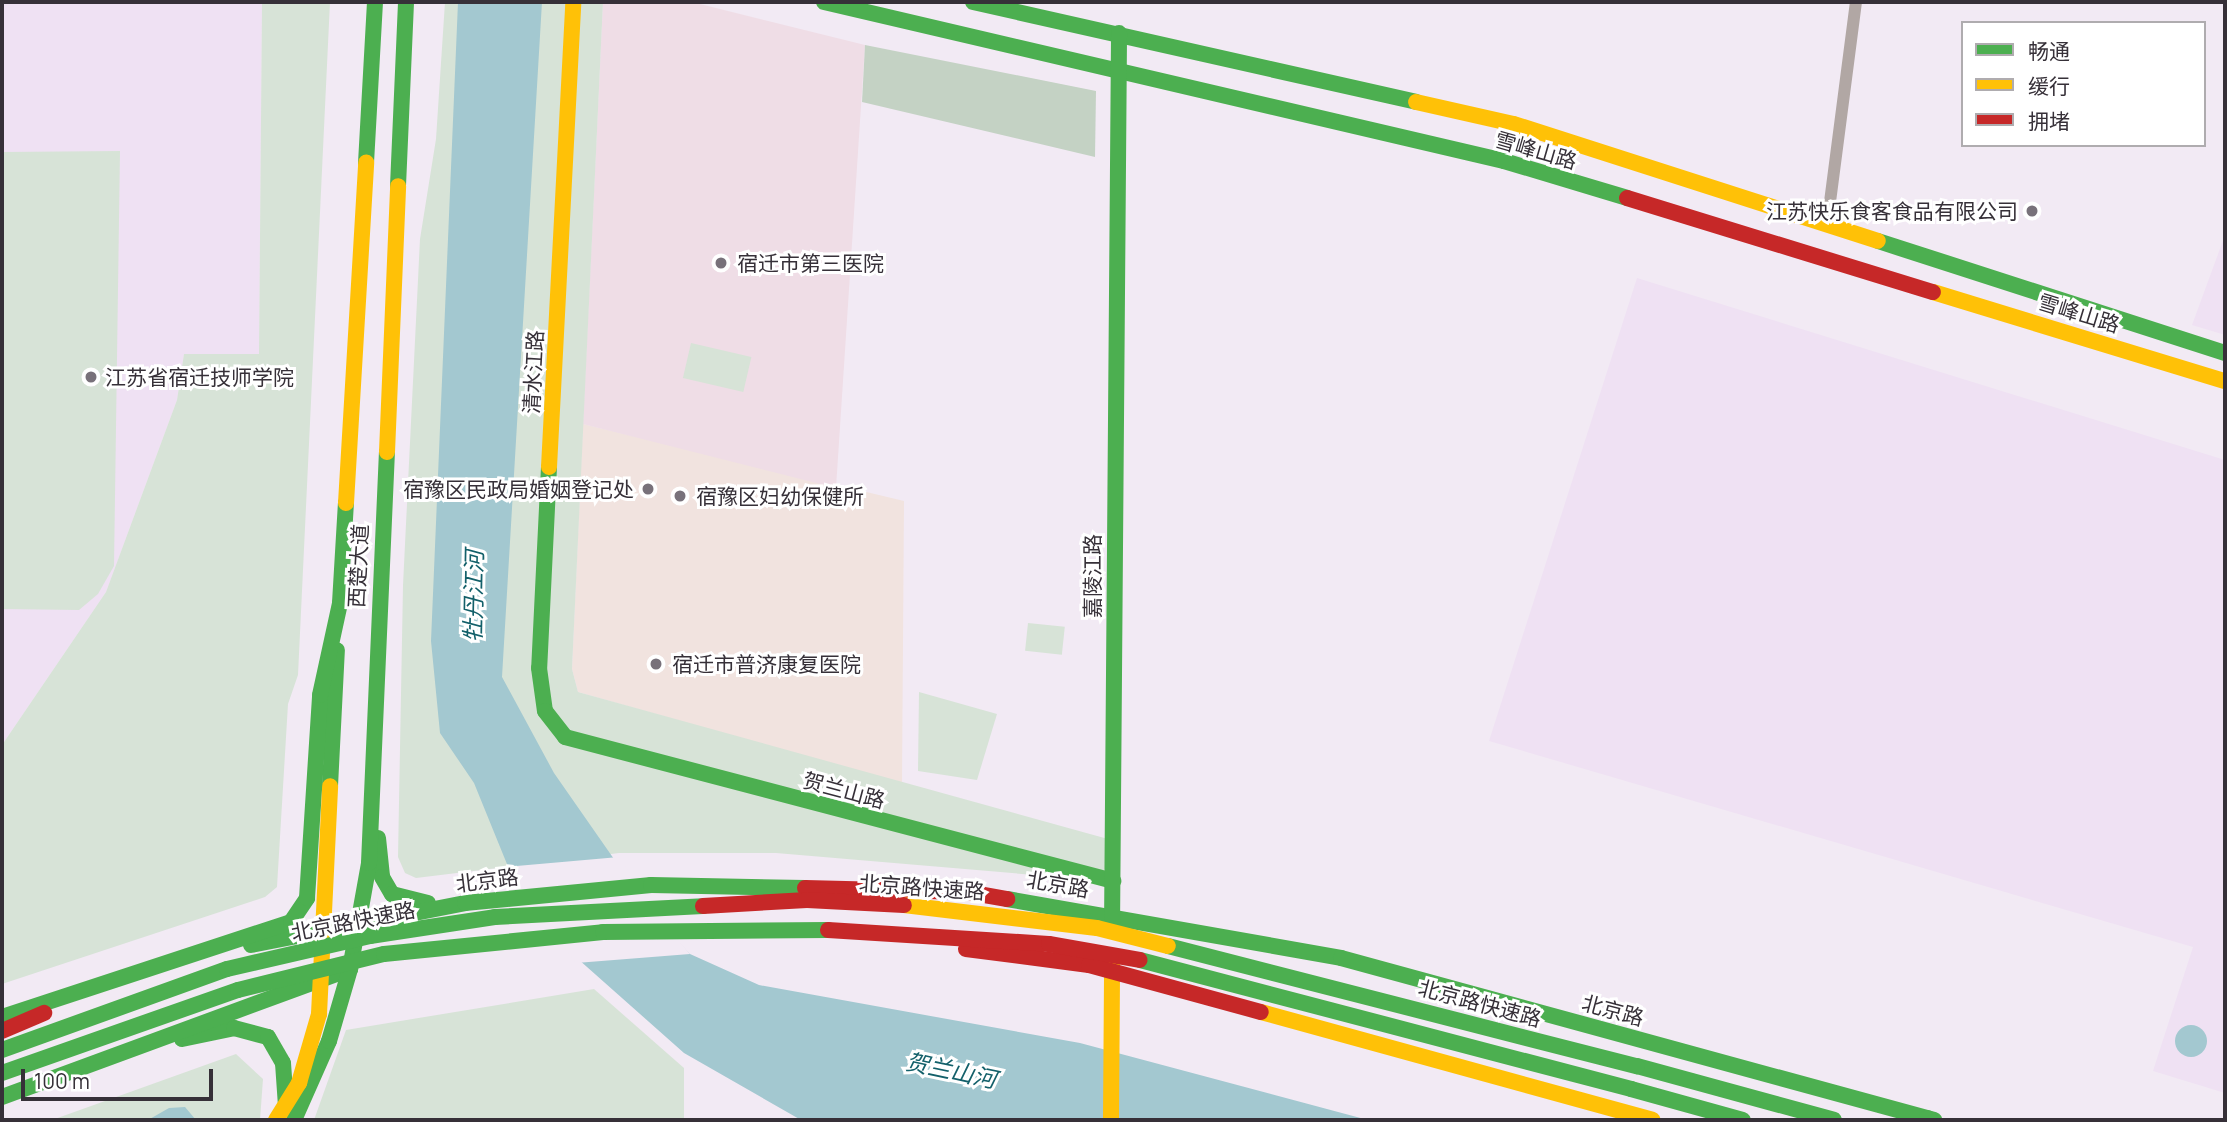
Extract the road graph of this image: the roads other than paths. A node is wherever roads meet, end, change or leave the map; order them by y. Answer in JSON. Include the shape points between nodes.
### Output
{"nodes":[{"id":1,"x":375,"y":2,"type":"edge"},
{"id":2,"x":406,"y":2,"type":"edge"},
{"id":3,"x":573,"y":2,"type":"edge"},
{"id":4,"x":824,"y":2,"type":"edge"},
{"id":5,"x":973,"y":2,"type":"edge"},
{"id":6,"x":1856,"y":2,"type":"edge"},
{"id":7,"x":1119,"y":33,"type":"junction"},
{"id":8,"x":1115,"y":68,"type":"junction"},
{"id":9,"x":1827,"y":225,"type":"junction"},
{"id":10,"x":2225,"y":353,"type":"edge"},
{"id":11,"x":2225,"y":381,"type":"edge"},
{"id":12,"x":377,"y":602,"type":"junction"},
{"id":13,"x":340,"y":603,"type":"junction"},
{"id":14,"x":565,"y":737,"type":"joint"},
{"id":15,"x":1114,"y":881,"type":"junction"},
{"id":16,"x":465,"y":903,"type":"junction"},
{"id":17,"x":1112,"y":915,"type":"junction"},
{"id":18,"x":362,"y":922,"type":"junction"},
{"id":19,"x":322,"y":929,"type":"junction"},
{"id":20,"x":193,"y":960,"type":"junction"},
{"id":21,"x":350,"y":969,"type":"junction"},
{"id":22,"x":1112,"y":972,"type":"junction"},
{"id":23,"x":321,"y":978,"type":"junction"},
{"id":24,"x":30,"y":1007,"type":"junction"},
{"id":25,"x":2,"y":1016,"type":"edge"},
{"id":26,"x":2,"y":1031,"type":"edge"},
{"id":27,"x":2,"y":1050,"type":"edge"},
{"id":28,"x":99,"y":1059,"type":"junction"},
{"id":29,"x":2,"y":1073,"type":"edge"},
{"id":30,"x":2,"y":1085,"type":"edge"},
{"id":31,"x":2,"y":1097,"type":"edge"},
{"id":32,"x":286,"y":1102,"type":"junction"},
{"id":33,"x":276,"y":1120,"type":"edge"},
{"id":34,"x":294,"y":1120,"type":"edge"},
{"id":35,"x":1111,"y":1120,"type":"edge"},
{"id":36,"x":1652,"y":1120,"type":"edge"},
{"id":37,"x":1743,"y":1120,"type":"edge"},
{"id":38,"x":1834,"y":1120,"type":"edge"},
{"id":39,"x":1931,"y":1120,"type":"edge"}],
"edges":[{"from":1,"to":13,"type":"main road","name":"西楚大道"},
{"from":2,"to":12,"type":"main road","name":"西楚大道"},
{"from":3,"to":14,"type":"main road","name":"清水江路","via":[[540,668],[545,711]]},
{"from":4,"to":8,"type":"main road","name":"雪峰山路"},
{"from":5,"to":7,"type":"main road","name":"雪峰山路"},
{"from":6,"to":9,"type":"street"},
{"from":7,"to":8,"type":"main road","name":"嘉陵江路"},
{"from":7,"to":9,"type":"main road","name":"雪峰山路","via":[[1514,124]]},
{"from":8,"to":11,"type":"main road","name":"雪峰山路","via":[[1504,161]]},
{"from":8,"to":15,"type":"main road","name":"嘉陵江路"},
{"from":9,"to":10,"type":"main road","name":"雪峰山路"},
{"from":12,"to":16,"type":"main road","via":[[382,877],[391,894],[406,902]]},
{"from":12,"to":18,"type":"main road","name":"西楚大道"},
{"from":13,"to":19,"type":"main road","name":"西楚大道"},
{"from":13,"to":24,"type":"main road","via":[[320,695],[303,911],[291,922]]},
{"from":14,"to":15,"type":"main road","name":"贺兰山路"},
{"from":15,"to":17,"type":"main road","name":"嘉陵江路"},
{"from":16,"to":17,"type":"main road","name":"北京路","via":[[651,885],[878,886]]},
{"from":16,"to":18,"type":"main road","name":"北京路"},
{"from":17,"to":22,"type":"main road","name":"嘉陵江路"},
{"from":17,"to":39,"type":"main road","name":"北京路","via":[[1341,958]]},
{"from":18,"to":19,"type":"main road","name":"北京路"},
{"from":18,"to":21,"type":"main road","name":"西楚大道"},
{"from":19,"to":20,"type":"main road","name":"北京路"},
{"from":19,"to":23,"type":"main road","name":"西楚大道"},
{"from":20,"to":24,"type":"main road"},
{"from":20,"to":26,"type":"main road","name":"北京路"},
{"from":21,"to":22,"type":"main road","bridge":true,"via":[[437,953],[683,934],[862,939],[1032,956]]},
{"from":21,"to":23,"type":"main road"},
{"from":21,"to":34,"type":"main road","name":"西楚大道","via":[[329,1041]]},
{"from":22,"to":35,"type":"main road","name":"嘉陵江路"},
{"from":22,"to":36,"type":"main road"},
{"from":23,"to":28,"type":"main road"},
{"from":23,"to":30,"type":"main road","via":[[218,1001]]},
{"from":23,"to":32,"type":"main road","name":"西楚大道","via":[[313,1047]]},
{"from":24,"to":25,"type":"main road"},
{"from":27,"to":38,"type":"main road","name":"北京路快速路","bridge":true,"via":[[227,970],[370,936],[495,917],[807,900],[933,906],[1097,928]]},
{"from":28,"to":31,"type":"main road"},
{"from":28,"to":32,"type":"main road","via":[[234,1028],[252,1030],[278,1050]]},
{"from":29,"to":37,"type":"main road","name":"北京路快速路","bridge":true,"via":[[238,989],[384,954],[603,932],[775,926],[1049,944],[1152,962]]},
{"from":32,"to":33,"type":"main road","name":"西楚大道"}]}
